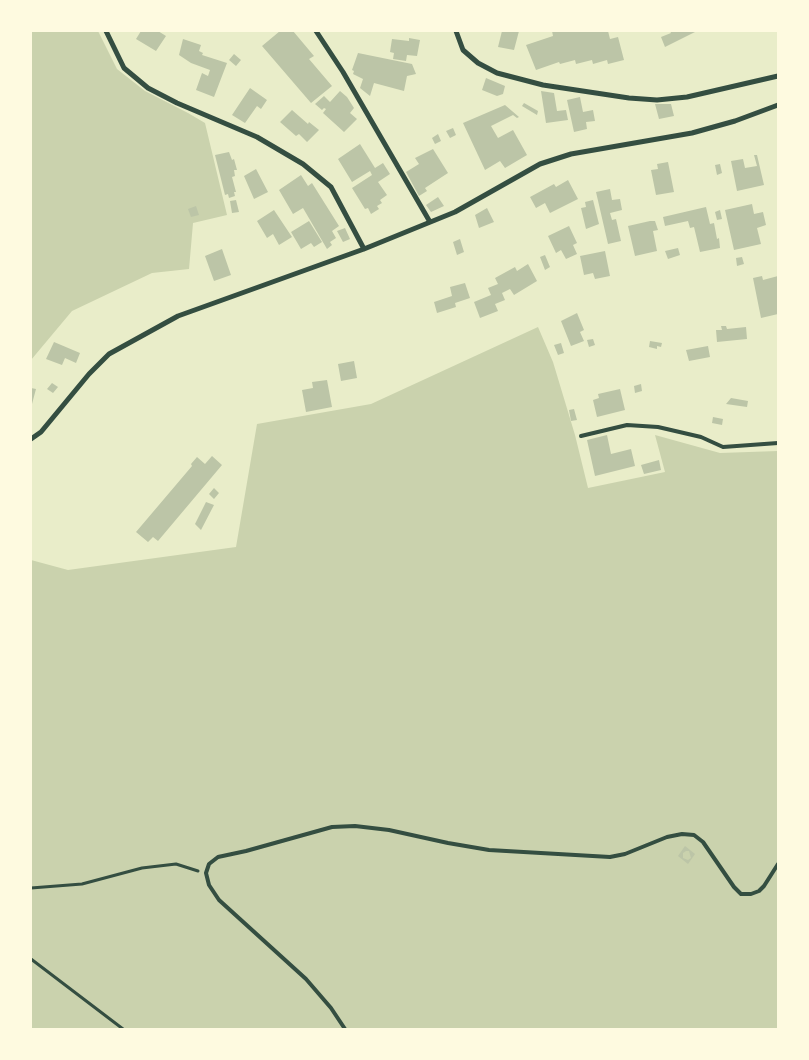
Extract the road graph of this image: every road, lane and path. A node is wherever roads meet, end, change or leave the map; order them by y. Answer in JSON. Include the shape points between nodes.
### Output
{"nodes":[{"id":1,"x":106,"y":31,"type":"edge"},
{"id":2,"x":316,"y":31,"type":"edge"},
{"id":3,"x":456,"y":31,"type":"edge"},
{"id":4,"x":778,"y":76,"type":"edge"},
{"id":5,"x":778,"y":105,"type":"edge"},
{"id":6,"x":430,"y":222,"type":"junction"},
{"id":7,"x":364,"y":249,"type":"junction"},
{"id":8,"x":582,"y":436,"type":"dead end"},
{"id":9,"x":31,"y":439,"type":"edge"},
{"id":10,"x":778,"y":443,"type":"edge"},
{"id":11,"x":778,"y":864,"type":"edge"},
{"id":12,"x":206,"y":874,"type":"junction"},
{"id":13,"x":31,"y":888,"type":"edge"},
{"id":14,"x":31,"y":959,"type":"edge"},
{"id":15,"x":123,"y":1029,"type":"edge"},
{"id":16,"x":344,"y":1029,"type":"edge"}],
"edges":[{"from":1,"to":7,"type":"street","via":[[124,68],[148,88],[257,137],[303,164],[331,187]]},
{"from":2,"to":6,"type":"street"},
{"from":3,"to":4,"type":"street","via":[[463,50],[497,73],[543,85],[629,98],[687,97]]},
{"from":5,"to":6,"type":"street","via":[[692,133],[571,154],[540,164],[455,212]]},
{"from":6,"to":7,"type":"street"},
{"from":7,"to":9,"type":"street","via":[[178,316],[134,339],[109,354],[41,432]]},
{"from":8,"to":10,"type":"lane","via":[[627,425],[658,426],[701,437],[723,447]]},
{"from":11,"to":12,"type":"lane","via":[[764,886],[751,894],[741,894],[703,842],[694,835],[667,837],[610,857],[489,850],[355,826],[332,828],[218,857],[209,864]]},
{"from":12,"to":13,"type":"path","via":[[176,864],[142,868],[82,884]]},
{"from":12,"to":16,"type":"lane","via":[[218,900],[306,979]]},
{"from":14,"to":15,"type":"path"}]}
